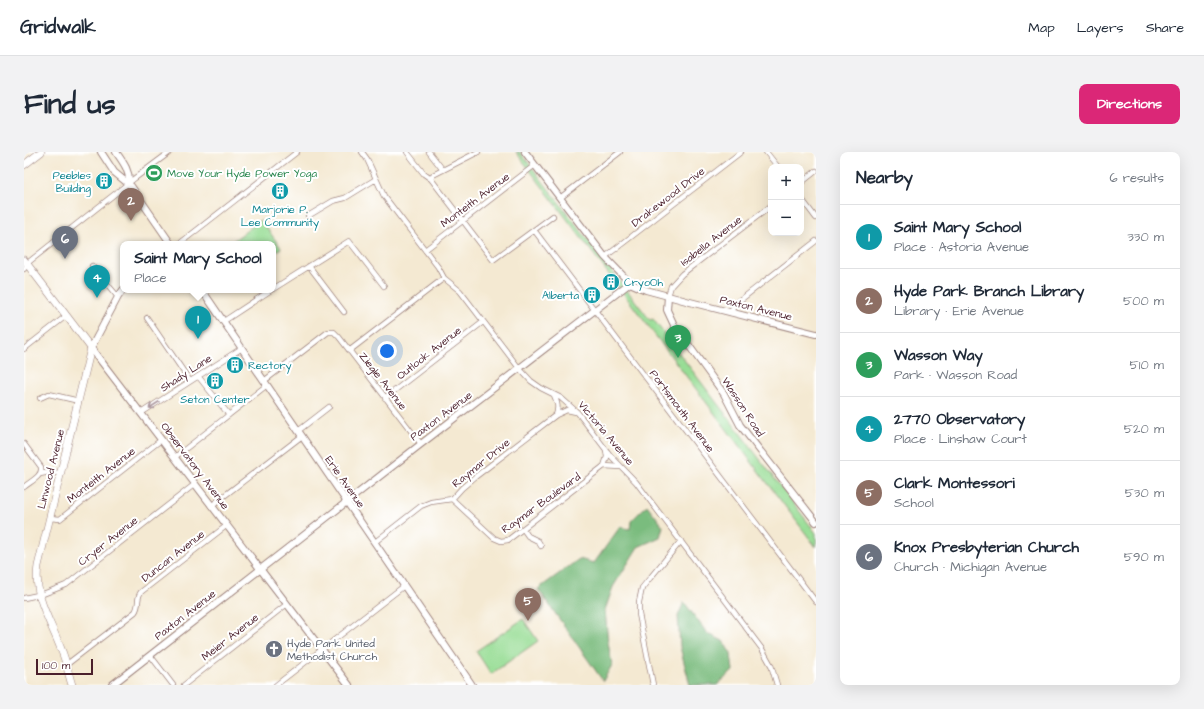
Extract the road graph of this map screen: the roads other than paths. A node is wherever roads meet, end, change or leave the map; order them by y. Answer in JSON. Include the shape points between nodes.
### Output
{"nodes":[{"id":1,"x":40,"y":152,"type":"edge"},
{"id":2,"x":101,"y":152,"type":"edge"},
{"id":3,"x":116,"y":152,"type":"edge"},
{"id":4,"x":170,"y":152,"type":"edge"},
{"id":5,"x":297,"y":152,"type":"edge"},
{"id":6,"x":362,"y":152,"type":"edge"},
{"id":7,"x":406,"y":152,"type":"edge"},
{"id":8,"x":430,"y":152,"type":"edge"},
{"id":9,"x":478,"y":152,"type":"edge"},
{"id":10,"x":525,"y":152,"type":"edge"},
{"id":11,"x":620,"y":152,"type":"edge"},
{"id":12,"x":741,"y":152,"type":"edge"},
{"id":13,"x":766,"y":152,"type":"edge"},
{"id":14,"x":124,"y":164,"type":"junction"},
{"id":15,"x":776,"y":164,"type":"edge"},
{"id":16,"x":24,"y":165,"type":"edge"},
{"id":17,"x":535,"y":165,"type":"junction"},
{"id":18,"x":443,"y":170,"type":"junction"},
{"id":19,"x":816,"y":171,"type":"edge"},
{"id":20,"x":114,"y":172,"type":"junction"},
{"id":21,"x":376,"y":179,"type":"junction"},
{"id":22,"x":431,"y":179,"type":"junction"},
{"id":23,"x":804,"y":181,"type":"edge"},
{"id":24,"x":129,"y":184,"type":"junction"},
{"id":25,"x":560,"y":198,"type":"junction"},
{"id":26,"x":802,"y":200,"type":"edge"},
{"id":27,"x":768,"y":208,"type":"edge"},
{"id":28,"x":308,"y":216,"type":"dead end"},
{"id":29,"x":553,"y":216,"type":"dead end"},
{"id":30,"x":816,"y":218,"type":"edge"},
{"id":31,"x":463,"y":221,"type":"junction"},
{"id":32,"x":534,"y":230,"type":"junction"},
{"id":33,"x":169,"y":241,"type":"edge"},
{"id":34,"x":183,"y":241,"type":"edge"},
{"id":35,"x":816,"y":241,"type":"edge"},
{"id":36,"x":425,"y":250,"type":"junction"},
{"id":37,"x":606,"y":257,"type":"junction"},
{"id":38,"x":25,"y":264,"type":"edge"},
{"id":39,"x":92,"y":266,"type":"dead end"},
{"id":40,"x":309,"y":266,"type":"junction"},
{"id":41,"x":444,"y":278,"type":"junction"},
{"id":42,"x":630,"y":283,"type":"junction"},
{"id":43,"x":384,"y":286,"type":"dead end"},
{"id":44,"x":276,"y":287,"type":"edge"},
{"id":45,"x":121,"y":293,"type":"edge"},
{"id":46,"x":204,"y":293,"type":"edge"},
{"id":47,"x":266,"y":293,"type":"edge"},
{"id":48,"x":668,"y":296,"type":"junction"},
{"id":49,"x":118,"y":297,"type":"junction"},
{"id":50,"x":595,"y":310,"type":"junction"},
{"id":51,"x":344,"y":312,"type":"dead end"},
{"id":52,"x":731,"y":313,"type":"junction"},
{"id":53,"x":66,"y":316,"type":"junction"},
{"id":54,"x":147,"y":318,"type":"dead end"},
{"id":55,"x":224,"y":321,"type":"junction"},
{"id":56,"x":483,"y":322,"type":"junction"},
{"id":57,"x":816,"y":334,"type":"edge"},
{"id":58,"x":24,"y":348,"type":"edge"},
{"id":59,"x":91,"y":348,"type":"junction"},
{"id":60,"x":242,"y":348,"type":"junction"},
{"id":61,"x":350,"y":351,"type":"junction"},
{"id":62,"x":520,"y":368,"type":"junction"},
{"id":63,"x":198,"y":376,"type":"junction"},
{"id":64,"x":190,"y":381,"type":"junction"},
{"id":65,"x":265,"y":383,"type":"junction"},
{"id":66,"x":554,"y":394,"type":"junction"},
{"id":67,"x":40,"y":398,"type":"dead end"},
{"id":68,"x":385,"y":398,"type":"junction"},
{"id":69,"x":79,"y":401,"type":"junction"},
{"id":70,"x":329,"y":407,"type":"dead end"},
{"id":71,"x":578,"y":412,"type":"junction"},
{"id":72,"x":141,"y":413,"type":"junction"},
{"id":73,"x":229,"y":415,"type":"junction"},
{"id":74,"x":556,"y":415,"type":"junction"},
{"id":75,"x":300,"y":433,"type":"junction"},
{"id":76,"x":161,"y":440,"type":"junction"},
{"id":77,"x":24,"y":444,"type":"edge"},
{"id":78,"x":420,"y":444,"type":"junction"},
{"id":79,"x":606,"y":450,"type":"junction"},
{"id":80,"x":174,"y":457,"type":"junction"},
{"id":81,"x":41,"y":466,"type":"junction"},
{"id":82,"x":604,"y":466,"type":"junction"},
{"id":83,"x":621,"y":467,"type":"junction"},
{"id":84,"x":50,"y":472,"type":"junction"},
{"id":85,"x":60,"y":473,"type":"junction"},
{"id":86,"x":40,"y":474,"type":"junction"},
{"id":87,"x":195,"y":484,"type":"junction"},
{"id":88,"x":24,"y":486,"type":"edge"},
{"id":89,"x":452,"y":499,"type":"junction"},
{"id":90,"x":347,"y":502,"type":"junction"},
{"id":91,"x":211,"y":506,"type":"junction"},
{"id":92,"x":50,"y":518,"type":"junction"},
{"id":93,"x":816,"y":522,"type":"edge"},
{"id":94,"x":226,"y":526,"type":"junction"},
{"id":95,"x":523,"y":529,"type":"junction"},
{"id":96,"x":681,"y":541,"type":"junction"},
{"id":97,"x":375,"y":542,"type":"junction"},
{"id":98,"x":541,"y":546,"type":"dead end"},
{"id":99,"x":260,"y":569,"type":"junction"},
{"id":100,"x":404,"y":586,"type":"junction"},
{"id":101,"x":38,"y":595,"type":"junction"},
{"id":102,"x":24,"y":598,"type":"edge"},
{"id":103,"x":816,"y":602,"type":"edge"},
{"id":104,"x":287,"y":604,"type":"junction"},
{"id":105,"x":322,"y":650,"type":"junction"},
{"id":106,"x":150,"y":655,"type":"junction"},
{"id":107,"x":66,"y":665,"type":"junction"},
{"id":108,"x":72,"y":685,"type":"edge"},
{"id":109,"x":112,"y":685,"type":"edge"},
{"id":110,"x":173,"y":685,"type":"edge"},
{"id":111,"x":184,"y":685,"type":"edge"},
{"id":112,"x":276,"y":685,"type":"edge"},
{"id":113,"x":349,"y":685,"type":"edge"},
{"id":114,"x":472,"y":685,"type":"edge"},
{"id":115,"x":653,"y":685,"type":"edge"},
{"id":116,"x":777,"y":685,"type":"edge"}],
"edges":[{"from":1,"to":16,"type":"main road"},
{"from":2,"to":20,"type":"street"},
{"from":3,"to":14,"type":"street"},
{"from":4,"to":24,"type":"street"},
{"from":5,"to":34,"type":"street"},
{"from":6,"to":21,"type":"street","name":"Victoria Avenue"},
{"from":7,"to":22,"type":"street"},
{"from":8,"to":18,"type":"street"},
{"from":9,"to":18,"type":"street"},
{"from":10,"to":17,"type":"street"},
{"from":11,"to":25,"type":"street"},
{"from":12,"to":37,"type":"street","name":"Drakewood Drive"},
{"from":13,"to":15,"type":"street"},
{"from":14,"to":20,"type":"street","via":[[123,170]]},
{"from":14,"to":24,"type":"street"},
{"from":17,"to":25,"type":"street"},
{"from":17,"to":31,"type":"street","name":"Monteith Avenue"},
{"from":18,"to":22,"type":"street"},
{"from":19,"to":23,"type":"street"},
{"from":20,"to":24,"type":"street"},
{"from":21,"to":28,"type":"street"},
{"from":21,"to":36,"type":"street","name":"Victoria Avenue","via":[[384,196]]},
{"from":22,"to":31,"type":"street"},
{"from":24,"to":33,"type":"street"},
{"from":24,"to":38,"type":"street"},
{"from":25,"to":37,"type":"street"},
{"from":26,"to":30,"type":"street"},
{"from":27,"to":48,"type":"street","name":"Isabella Avenue","via":[[678,278]]},
{"from":29,"to":32,"type":"street"},
{"from":31,"to":32,"type":"street","via":[[493,260]]},
{"from":31,"to":36,"type":"street","name":"Monteith Avenue"},
{"from":32,"to":50,"type":"street","name":"Portsmouth Avenue"},
{"from":35,"to":52,"type":"street","via":[[734,305]]},
{"from":36,"to":41,"type":"street","name":"Victoria Avenue"},
{"from":37,"to":42,"type":"street"},
{"from":38,"to":53,"type":"main road","name":"Observatory Avenue"},
{"from":39,"to":49,"type":"street"},
{"from":40,"to":43,"type":"street","via":[[349,241]]},
{"from":40,"to":44,"type":"street"},
{"from":40,"to":51,"type":"street"},
{"from":41,"to":56,"type":"street","name":"Victoria Avenue","via":[[460,291]]},
{"from":41,"to":61,"type":"street"},
{"from":42,"to":48,"type":"street","name":"Paxton Avenue"},
{"from":42,"to":50,"type":"street","name":"Paxton Avenue"},
{"from":45,"to":49,"type":"street"},
{"from":46,"to":55,"type":"street","name":"Erie Avenue"},
{"from":47,"to":55,"type":"street"},
{"from":48,"to":52,"type":"street","name":"Paxton Avenue"},
{"from":48,"to":93,"type":"street","name":"Wasson Road","via":[[667,310],[674,325],[724,394],[740,425]]},
{"from":49,"to":59,"type":"street"},
{"from":50,"to":62,"type":"street","name":"Paxton Avenue"},
{"from":50,"to":103,"type":"street","name":"Portsmouth Avenue"},
{"from":52,"to":57,"type":"street","name":"Paxton Avenue"},
{"from":53,"to":58,"type":"street"},
{"from":53,"to":59,"type":"main road","name":"Observatory Avenue"},
{"from":54,"to":64,"type":"street"},
{"from":55,"to":60,"type":"street","name":"Erie Avenue"},
{"from":56,"to":62,"type":"street","name":"Victoria Avenue"},
{"from":56,"to":68,"type":"street","name":"Outlook Avenue"},
{"from":59,"to":69,"type":"main road","name":"Linwood Avenue"},
{"from":59,"to":72,"type":"street","name":"Observatory Avenue"},
{"from":60,"to":63,"type":"street","name":"Shady Lane"},
{"from":60,"to":65,"type":"street","name":"Erie Avenue"},
{"from":61,"to":65,"type":"street","name":"Ziegle Avenue","via":[[337,334],[330,331]]},
{"from":61,"to":68,"type":"street","name":"Ziegle Avenue"},
{"from":62,"to":66,"type":"street","name":"Victoria Avenue","via":[[531,381]]},
{"from":62,"to":78,"type":"street","name":"Paxton Avenue"},
{"from":63,"to":64,"type":"street","name":"Shady Lane"},
{"from":63,"to":73,"type":"street"},
{"from":64,"to":72,"type":"street","name":"Shady Lane","one_way":true},
{"from":65,"to":73,"type":"street"},
{"from":65,"to":75,"type":"street","name":"Erie Avenue"},
{"from":66,"to":71,"type":"street","name":"Victoria Avenue"},
{"from":66,"to":74,"type":"street","via":[[558,404]]},
{"from":67,"to":69,"type":"street","via":[[49,394]]},
{"from":68,"to":78,"type":"street","name":"Ziegle Avenue"},
{"from":69,"to":85,"type":"main road","name":"Linwood Avenue"},
{"from":70,"to":75,"type":"street"},
{"from":71,"to":74,"type":"street","name":"Raymar Drive","via":[[567,410]]},
{"from":71,"to":79,"type":"street","name":"Victoria Avenue"},
{"from":72,"to":76,"type":"street","name":"Observatory Avenue"},
{"from":73,"to":80,"type":"street"},
{"from":74,"to":89,"type":"street","name":"Raymar Drive","via":[[475,477]]},
{"from":75,"to":90,"type":"street","name":"Erie Avenue"},
{"from":75,"to":91,"type":"street"},
{"from":76,"to":80,"type":"street","name":"Observatory Avenue"},
{"from":76,"to":92,"type":"street","name":"Monteith Avenue","via":[[60,519]]},
{"from":77,"to":81,"type":"street"},
{"from":78,"to":90,"type":"street","name":"Paxton Avenue"},
{"from":79,"to":82,"type":"street"},
{"from":79,"to":83,"type":"street","name":"Victoria Avenue"},
{"from":80,"to":87,"type":"street","name":"Observatory Avenue"},
{"from":81,"to":84,"type":"street"},
{"from":81,"to":86,"type":"street"},
{"from":82,"to":83,"type":"street"},
{"from":82,"to":95,"type":"street","name":"Raymar Boulevard"},
{"from":83,"to":96,"type":"street","name":"Victoria Avenue","via":[[636,482]]},
{"from":84,"to":85,"type":"street"},
{"from":84,"to":86,"type":"street"},
{"from":85,"to":92,"type":"main road","name":"Linwood Avenue"},
{"from":86,"to":88,"type":"street"},
{"from":87,"to":91,"type":"street","name":"Observatory Avenue"},
{"from":87,"to":101,"type":"street","name":"Cryer Avenue","via":[[66,585]]},
{"from":89,"to":95,"type":"street","name":"Raymar Boulevard","via":[[497,540],[508,540]]},
{"from":89,"to":97,"type":"street","name":"Raymar Drive","via":[[422,506]]},
{"from":90,"to":97,"type":"street","name":"Erie Avenue"},
{"from":90,"to":99,"type":"street","name":"Paxton Avenue"},
{"from":91,"to":94,"type":"street","name":"Observatory Avenue"},
{"from":92,"to":101,"type":"main road","name":"Linwood Avenue","via":[[37,573]]},
{"from":94,"to":99,"type":"street","name":"Observatory Avenue"},
{"from":94,"to":107,"type":"street","name":"Duncan Avenue","via":[[141,592],[136,612]]},
{"from":95,"to":98,"type":"street"},
{"from":96,"to":115,"type":"street","via":[[642,588],[638,602]]},
{"from":96,"to":116,"type":"street","name":"Victoria Avenue","via":[[762,649],[771,665]]},
{"from":97,"to":100,"type":"street","name":"Erie Avenue"},
{"from":99,"to":104,"type":"street","name":"Observatory Avenue"},
{"from":99,"to":106,"type":"street","name":"Paxton Avenue"},
{"from":100,"to":105,"type":"street"},
{"from":100,"to":114,"type":"street","name":"Erie Avenue"},
{"from":101,"to":102,"type":"street","name":"Cryer Avenue"},
{"from":101,"to":107,"type":"main road","name":"Linwood Avenue"},
{"from":104,"to":105,"type":"street","name":"Observatory Avenue"},
{"from":104,"to":111,"type":"street","name":"Meier Avenue"},
{"from":105,"to":112,"type":"street"},
{"from":105,"to":113,"type":"street","name":"Observatory Avenue"},
{"from":106,"to":109,"type":"street","name":"Paxton Avenue"},
{"from":106,"to":110,"type":"street"},
{"from":107,"to":108,"type":"main road","name":"Linwood Avenue"}]}
